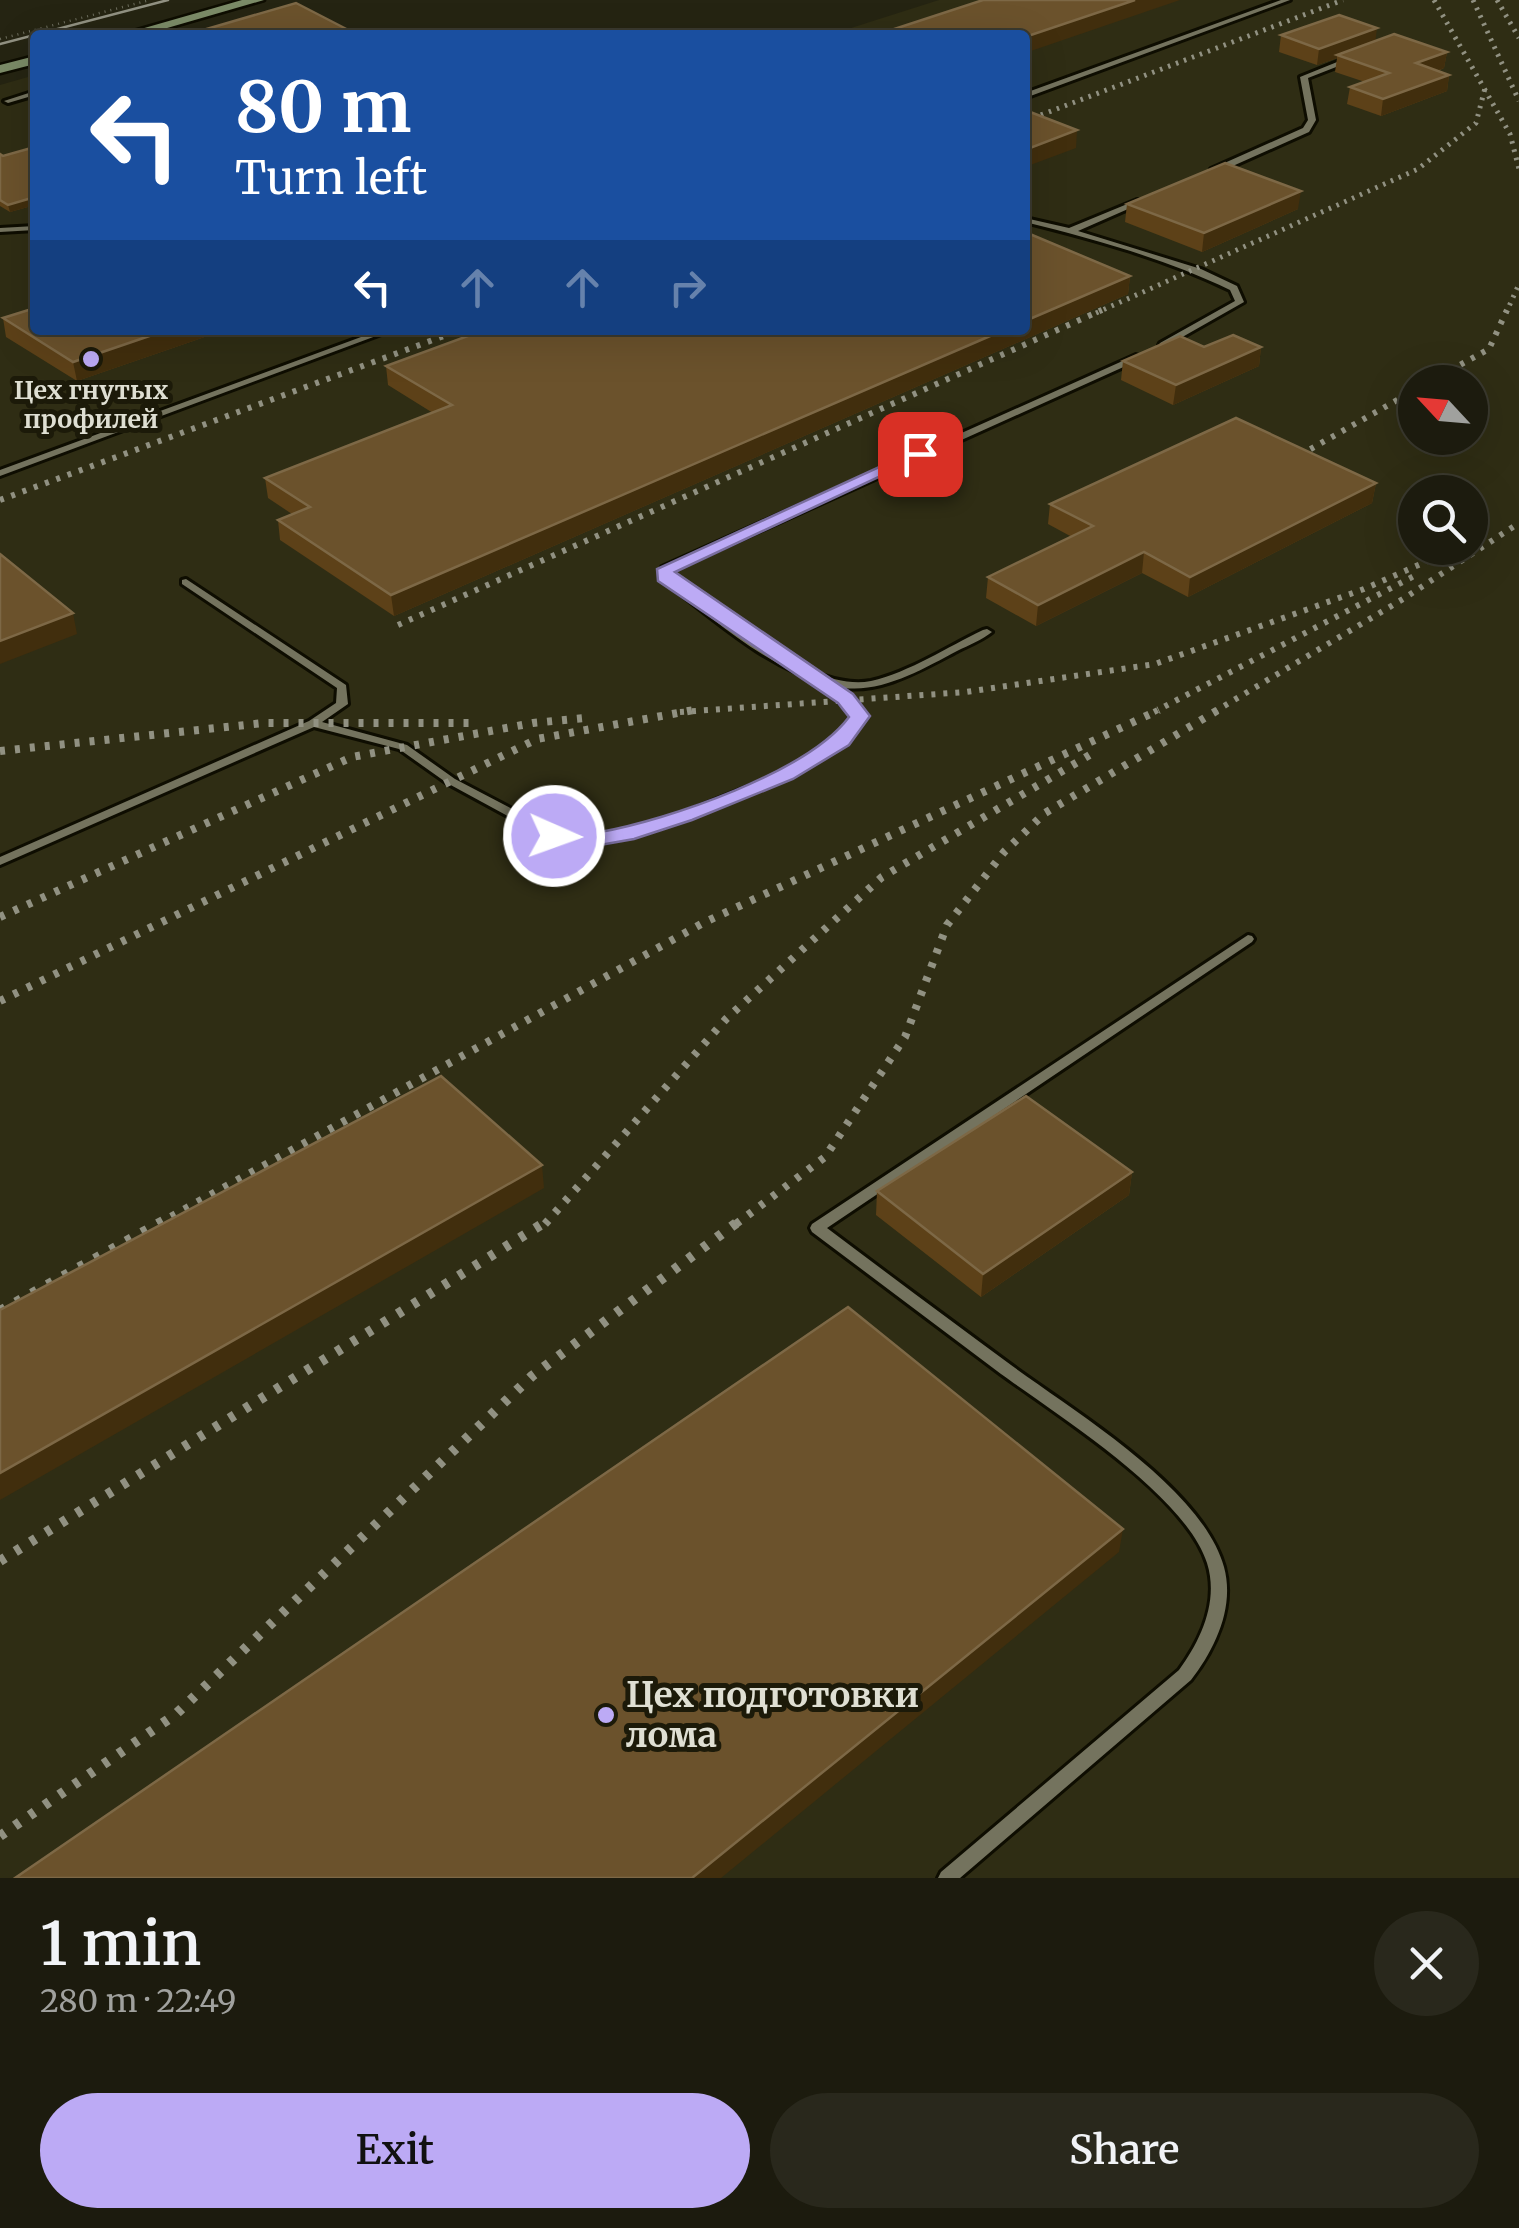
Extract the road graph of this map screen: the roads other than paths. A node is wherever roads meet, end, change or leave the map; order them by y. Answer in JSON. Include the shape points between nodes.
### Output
{"nodes":[{"id":1,"x":257,"y":0,"type":"edge"},
{"id":2,"x":1287,"y":0,"type":"edge"},
{"id":3,"x":146,"y":30,"type":"edge"},
{"id":4,"x":1360,"y":56,"type":"edge"},
{"id":5,"x":30,"y":61,"type":"edge"},
{"id":6,"x":0,"y":69,"type":"edge"},
{"id":7,"x":1030,"y":94,"type":"edge"},
{"id":8,"x":30,"y":95,"type":"edge"},
{"id":9,"x":8,"y":101,"type":"dead end"},
{"id":10,"x":1198,"y":178,"type":"edge"},
{"id":11,"x":1143,"y":200,"type":"edge"},
{"id":12,"x":1030,"y":221,"type":"edge"},
{"id":13,"x":30,"y":228,"type":"edge"},
{"id":14,"x":0,"y":230,"type":"edge"},
{"id":15,"x":1070,"y":231,"type":"junction"},
{"id":16,"x":374,"y":335,"type":"edge"},
{"id":17,"x":0,"y":472,"type":"edge"},
{"id":18,"x":186,"y":582,"type":"dead end"},
{"id":19,"x":987,"y":632,"type":"dead end"},
{"id":20,"x":823,"y":682,"type":"junction"},
{"id":21,"x":313,"y":723,"type":"junction"},
{"id":22,"x":0,"y":861,"type":"edge"},
{"id":23,"x":1248,"y":939,"type":"dead end"},
{"id":24,"x":947,"y":1878,"type":"edge"}],
"edges":[{"from":1,"to":3,"type":"street"},
{"from":2,"to":7,"type":"lane"},
{"from":4,"to":10,"type":"lane","via":[[1304,77],[1312,120],[1306,130]]},
{"from":5,"to":6,"type":"street"},
{"from":8,"to":9,"type":"lane"},
{"from":11,"to":15,"type":"lane"},
{"from":12,"to":15,"type":"lane"},
{"from":13,"to":14,"type":"lane"},
{"from":15,"to":20,"type":"lane","via":[[1198,270],[1234,288],[1240,302],[1161,347],[666,569],[665,577]]},
{"from":16,"to":17,"type":"lane"},
{"from":18,"to":21,"type":"lane","via":[[342,687],[342,704]]},
{"from":19,"to":20,"type":"lane","via":[[882,680]]},
{"from":20,"to":21,"type":"lane","via":[[860,716],[842,741],[786,775],[684,816],[583,842],[554,836],[451,781],[404,747]]},
{"from":21,"to":22,"type":"lane"},
{"from":23,"to":24,"type":"lane","via":[[817,1228],[1135,1466],[1204,1537],[1216,1564],[1211,1629],[1185,1676]]}]}
